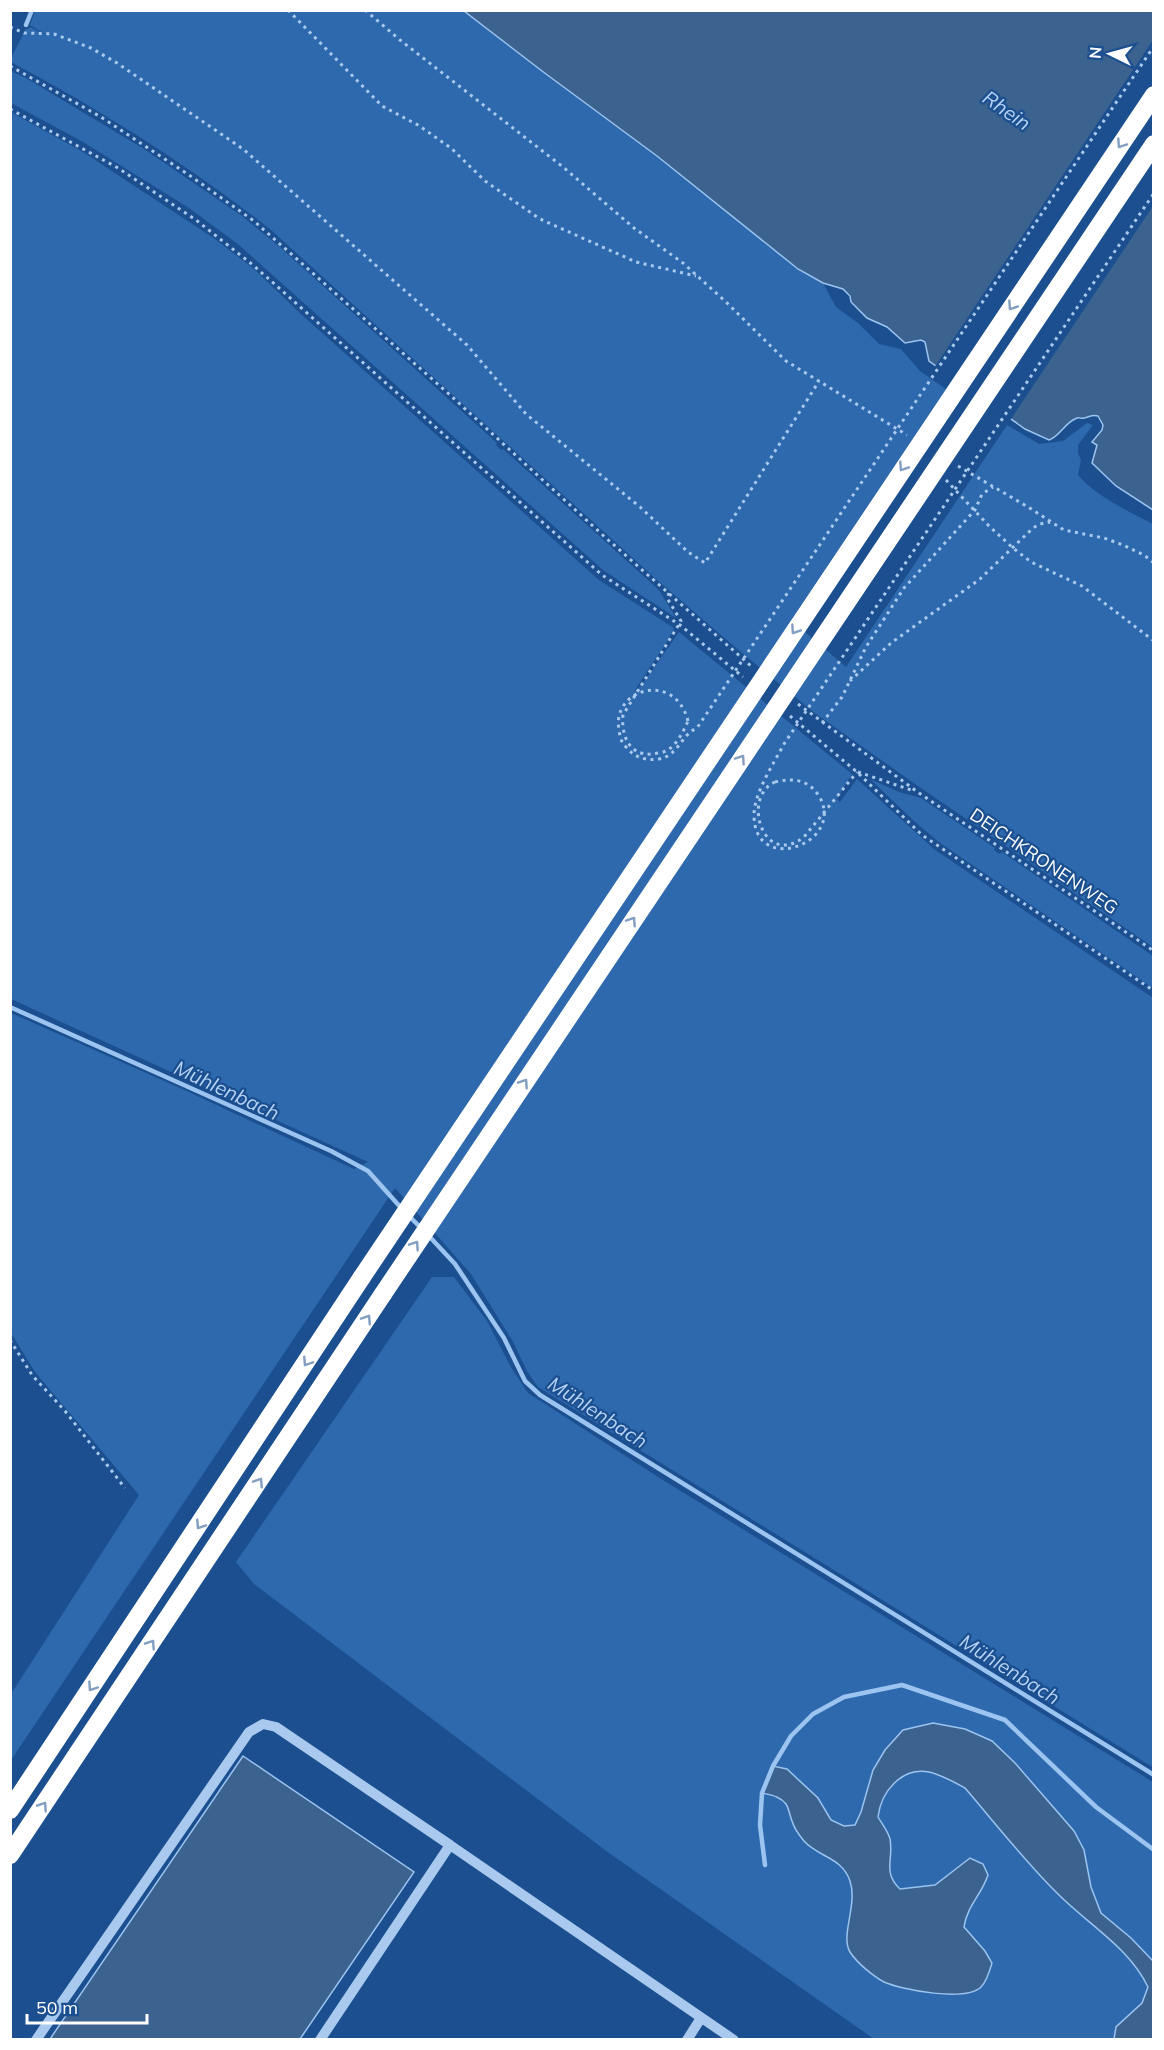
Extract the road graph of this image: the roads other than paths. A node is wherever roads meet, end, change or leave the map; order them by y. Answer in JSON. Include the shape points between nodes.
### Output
{"nodes":[{"id":1,"x":1154,"y":95,"type":"edge"},
{"id":2,"x":1154,"y":144,"type":"edge"},
{"id":3,"x":10,"y":1810,"type":"edge"},
{"id":4,"x":450,"y":1845,"type":"junction"},
{"id":5,"x":10,"y":1855,"type":"edge"},
{"id":6,"x":701,"y":2018,"type":"junction"},
{"id":7,"x":36,"y":2040,"type":"edge"},
{"id":8,"x":320,"y":2040,"type":"edge"},
{"id":9,"x":687,"y":2040,"type":"edge"},
{"id":10,"x":734,"y":2040,"type":"edge"}],
"edges":[{"from":1,"to":3,"type":"highway","one_way":true,"bridge":true},
{"from":5,"to":2,"type":"highway","one_way":true,"bridge":true},
{"from":4,"to":6,"type":"lane"},
{"from":4,"to":7,"type":"lane","via":[[276,1727],[263,1724],[249,1732]]},
{"from":4,"to":8,"type":"lane"},
{"from":6,"to":9,"type":"lane"},
{"from":6,"to":10,"type":"lane"}]}
